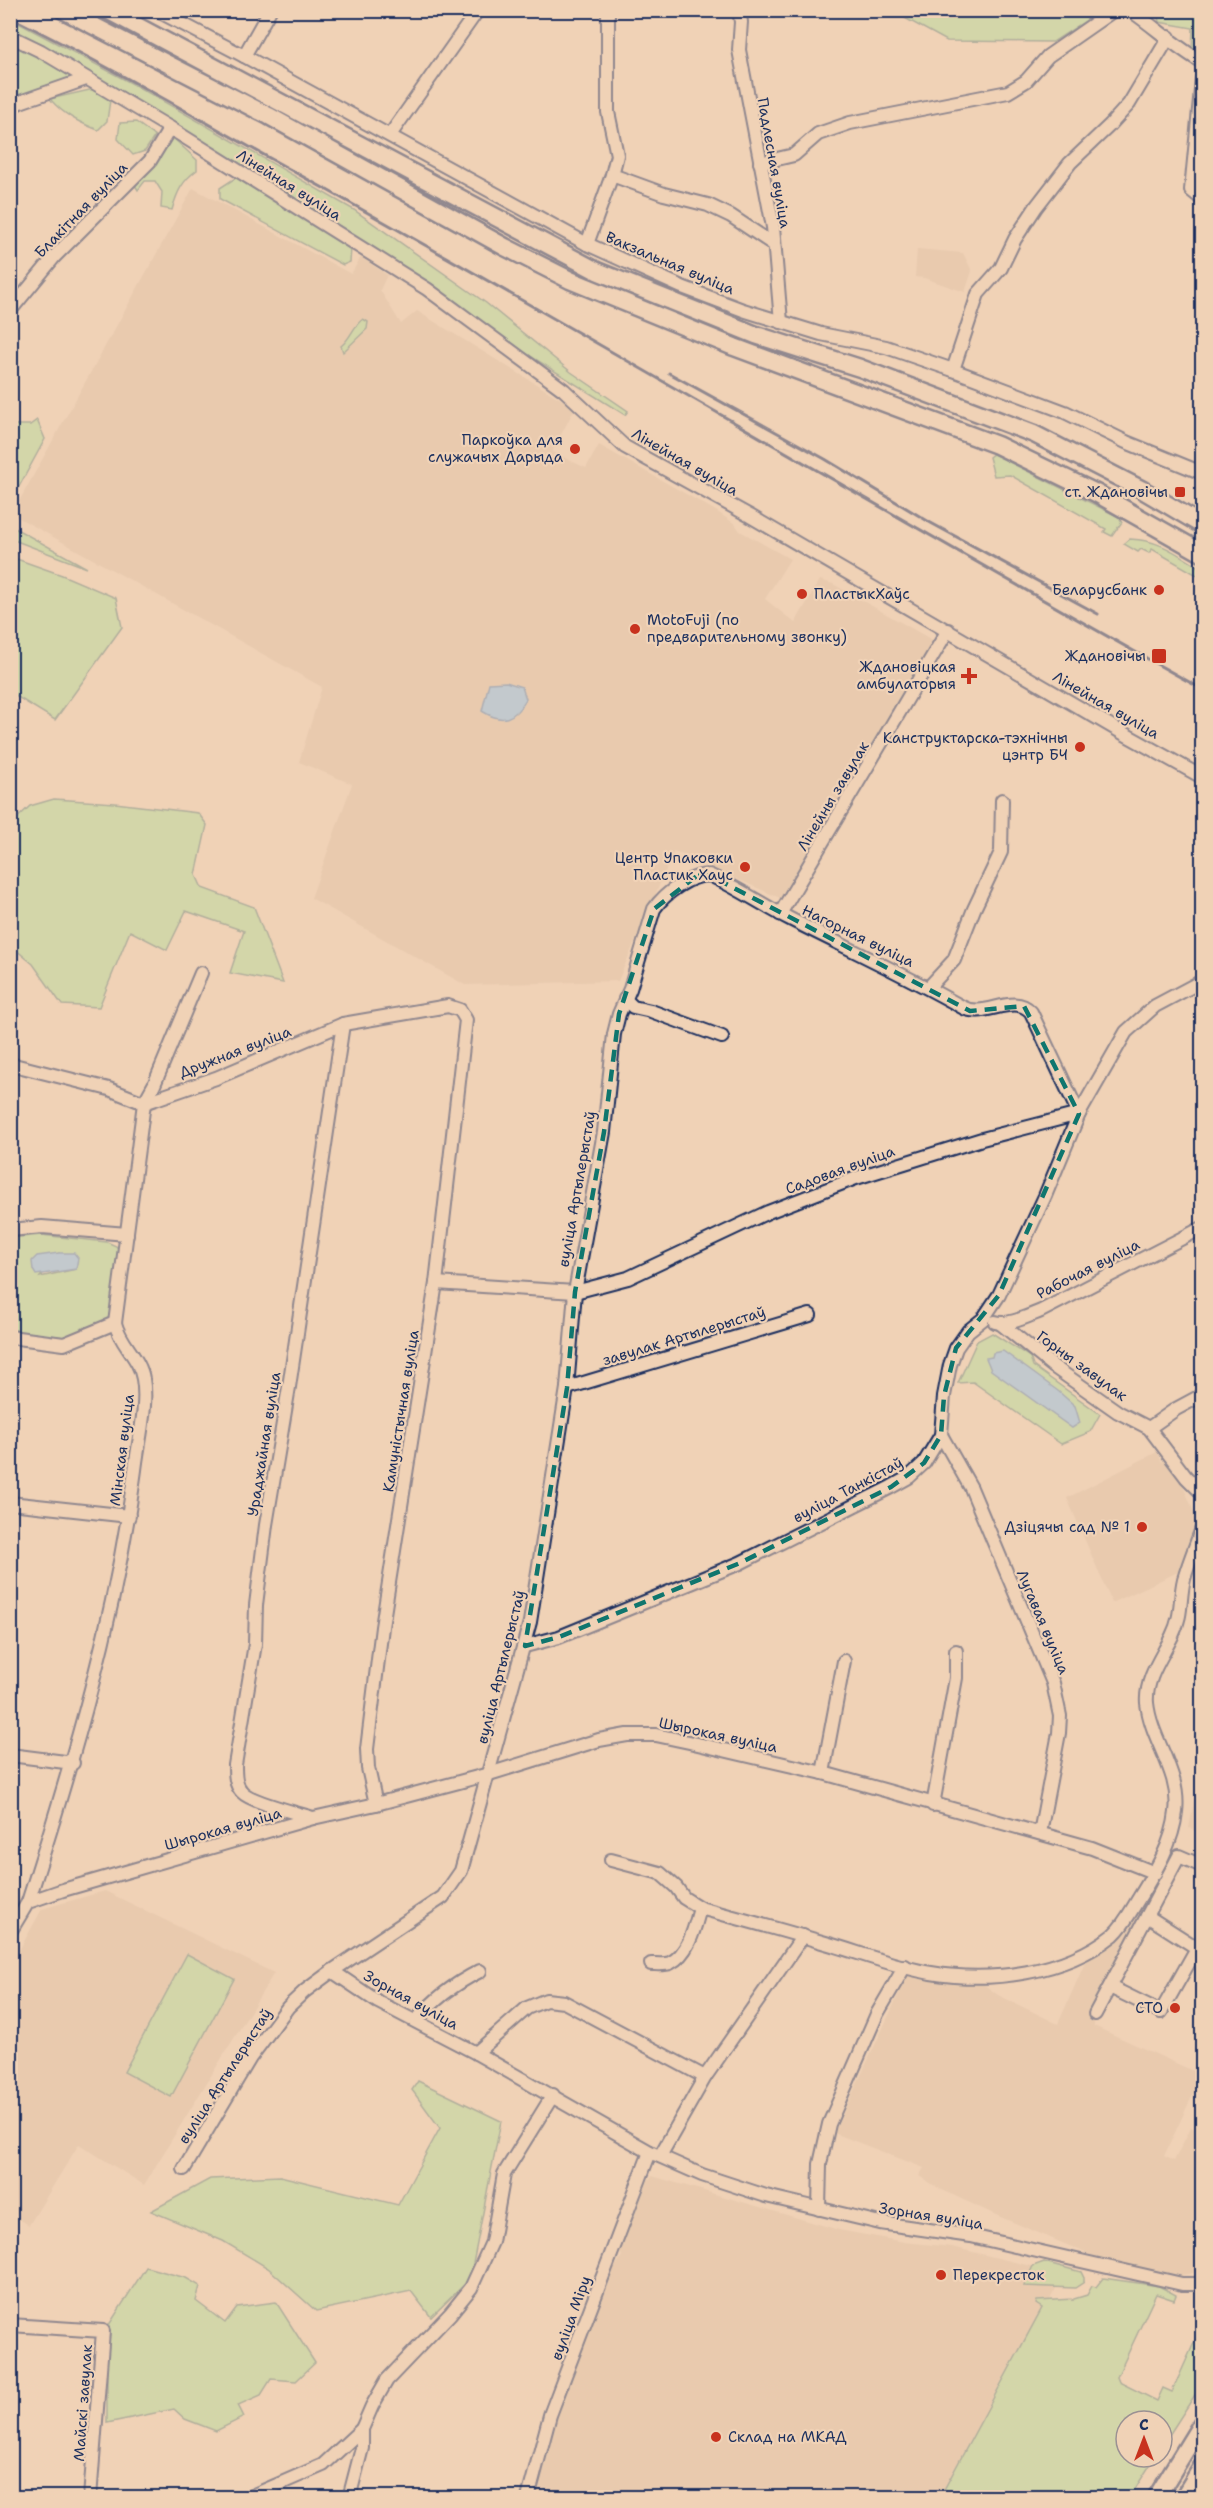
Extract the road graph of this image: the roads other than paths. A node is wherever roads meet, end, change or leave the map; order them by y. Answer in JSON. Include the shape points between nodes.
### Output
{"nodes":[{"id":1,"x":63,"y":10,"type":"edge"},
{"id":2,"x":107,"y":10,"type":"edge"},
{"id":3,"x":156,"y":10,"type":"edge"},
{"id":4,"x":270,"y":10,"type":"edge"},
{"id":5,"x":478,"y":10,"type":"edge"},
{"id":6,"x":608,"y":10,"type":"edge"},
{"id":7,"x":739,"y":10,"type":"edge"},
{"id":8,"x":1114,"y":10,"type":"edge"},
{"id":9,"x":1130,"y":10,"type":"edge"},
{"id":10,"x":10,"y":36,"type":"edge"},
{"id":11,"x":1169,"y":37,"type":"junction"},
{"id":12,"x":244,"y":56,"type":"junction"},
{"id":13,"x":1203,"y":62,"type":"edge"},
{"id":14,"x":86,"y":79,"type":"junction"},
{"id":15,"x":1203,"y":79,"type":"edge"},
{"id":16,"x":10,"y":107,"type":"edge"},
{"id":17,"x":170,"y":128,"type":"junction"},
{"id":18,"x":390,"y":135,"type":"junction"},
{"id":19,"x":760,"y":163,"type":"junction"},
{"id":20,"x":612,"y":175,"type":"junction"},
{"id":21,"x":1203,"y":199,"type":"edge"},
{"id":22,"x":587,"y":244,"type":"junction"},
{"id":23,"x":773,"y":244,"type":"junction"},
{"id":24,"x":10,"y":311,"type":"edge"},
{"id":25,"x":781,"y":322,"type":"junction"},
{"id":26,"x":953,"y":370,"type":"junction"},
{"id":27,"x":1203,"y":473,"type":"edge"},
{"id":28,"x":1203,"y":525,"type":"edge"},
{"id":29,"x":1203,"y":553,"type":"edge"},
{"id":30,"x":948,"y":630,"type":"junction"},
{"id":31,"x":1203,"y":777,"type":"edge"},
{"id":32,"x":1002,"y":800,"type":"dead end"},
{"id":33,"x":780,"y":914,"type":"junction"},
{"id":34,"x":201,"y":973,"type":"dead end"},
{"id":35,"x":1203,"y":981,"type":"edge"},
{"id":36,"x":929,"y":987,"type":"junction"},
{"id":37,"x":627,"y":994,"type":"junction"},
{"id":38,"x":466,"y":1020,"type":"joint"},
{"id":39,"x":342,"y":1024,"type":"junction"},
{"id":40,"x":722,"y":1037,"type":"dead end"},
{"id":41,"x":10,"y":1064,"type":"edge"},
{"id":42,"x":144,"y":1103,"type":"junction"},
{"id":43,"x":1079,"y":1114,"type":"junction"},
{"id":44,"x":1203,"y":1228,"type":"edge"},
{"id":45,"x":10,"y":1230,"type":"edge"},
{"id":46,"x":127,"y":1234,"type":"junction"},
{"id":47,"x":436,"y":1283,"type":"junction"},
{"id":48,"x":575,"y":1292,"type":"junction"},
{"id":49,"x":810,"y":1315,"type":"dead end"},
{"id":50,"x":983,"y":1319,"type":"junction"},
{"id":51,"x":115,"y":1323,"type":"junction"},
{"id":52,"x":1000,"y":1323,"type":"junction"},
{"id":53,"x":10,"y":1338,"type":"edge"},
{"id":54,"x":567,"y":1388,"type":"junction"},
{"id":55,"x":1203,"y":1395,"type":"edge"},
{"id":56,"x":1149,"y":1428,"type":"junction"},
{"id":57,"x":941,"y":1435,"type":"junction"},
{"id":58,"x":1203,"y":1493,"type":"edge"},
{"id":59,"x":10,"y":1503,"type":"edge"},
{"id":60,"x":129,"y":1516,"type":"junction"},
{"id":61,"x":1203,"y":1528,"type":"edge"},
{"id":62,"x":525,"y":1646,"type":"junction"},
{"id":63,"x":956,"y":1651,"type":"dead end"},
{"id":64,"x":844,"y":1661,"type":"dead end"},
{"id":65,"x":10,"y":1755,"type":"edge"},
{"id":66,"x":73,"y":1762,"type":"junction"},
{"id":67,"x":823,"y":1773,"type":"junction"},
{"id":68,"x":489,"y":1774,"type":"junction"},
{"id":69,"x":376,"y":1804,"type":"junction"},
{"id":70,"x":933,"y":1805,"type":"junction"},
{"id":71,"x":313,"y":1818,"type":"junction"},
{"id":72,"x":1040,"y":1833,"type":"junction"},
{"id":73,"x":610,"y":1860,"type":"dead end"},
{"id":74,"x":1203,"y":1866,"type":"edge"},
{"id":75,"x":1155,"y":1873,"type":"junction"},
{"id":76,"x":28,"y":1902,"type":"junction"},
{"id":77,"x":700,"y":1908,"type":"junction"},
{"id":78,"x":1147,"y":1916,"type":"junction"},
{"id":79,"x":10,"y":1932,"type":"edge"},
{"id":80,"x":803,"y":1936,"type":"junction"},
{"id":81,"x":1200,"y":1950,"type":"edge"},
{"id":82,"x":651,"y":1964,"type":"dead end"},
{"id":83,"x":905,"y":1966,"type":"junction"},
{"id":84,"x":332,"y":1971,"type":"junction"},
{"id":85,"x":480,"y":1971,"type":"dead end"},
{"id":86,"x":1110,"y":1987,"type":"junction"},
{"id":87,"x":1095,"y":2014,"type":"dead end"},
{"id":88,"x":416,"y":2021,"type":"junction"},
{"id":89,"x":476,"y":2053,"type":"junction"},
{"id":90,"x":705,"y":2078,"type":"junction"},
{"id":91,"x":553,"y":2095,"type":"junction"},
{"id":92,"x":655,"y":2154,"type":"junction"},
{"id":93,"x":184,"y":2169,"type":"dead end"},
{"id":94,"x":819,"y":2209,"type":"junction"},
{"id":95,"x":1203,"y":2280,"type":"edge"},
{"id":96,"x":10,"y":2325,"type":"edge"},
{"id":97,"x":1203,"y":2423,"type":"edge"},
{"id":98,"x":362,"y":2429,"type":"junction"},
{"id":99,"x":1203,"y":2467,"type":"edge"},
{"id":100,"x":90,"y":2498,"type":"edge"},
{"id":101,"x":247,"y":2498,"type":"edge"},
{"id":102,"x":349,"y":2498,"type":"edge"},
{"id":103,"x":528,"y":2498,"type":"edge"},
{"id":104,"x":1156,"y":2498,"type":"edge"},
{"id":105,"x":1183,"y":2498,"type":"edge"}],
"edges":[{"from":1,"to":29,"type":"highway","via":[[269,116],[570,280],[724,343],[997,445],[1096,493]]},
{"from":2,"to":28,"type":"highway","via":[[597,272],[756,335],[860,368],[1034,434]]},
{"from":3,"to":12,"type":"street","name":"Вакзальная вуліца"},
{"from":4,"to":12,"type":"street"},
{"from":5,"to":18,"type":"street"},
{"from":6,"to":20,"type":"street","via":[[608,112],[617,156]]},
{"from":7,"to":19,"type":"street","name":"Падлесная вуліца","via":[[739,50]]},
{"from":8,"to":19,"type":"street","via":[[1048,56],[1026,81],[1008,92],[850,123],[818,134],[794,155]]},
{"from":9,"to":11,"type":"street"},
{"from":10,"to":14,"type":"street","name":"Лінейная вуліца"},
{"from":11,"to":13,"type":"street"},
{"from":11,"to":26,"type":"street","via":[[1129,104],[1070,163],[1020,231],[1001,268],[978,294]]},
{"from":12,"to":18,"type":"street","name":"Вакзальная вуліца"},
{"from":14,"to":16,"type":"street"},
{"from":14,"to":17,"type":"street","name":"Лінейная вуліца"},
{"from":15,"to":21,"type":"street","via":[[1191,190]]},
{"from":17,"to":24,"type":"street","name":"Блакітная вуліца","via":[[150,162],[56,256]]},
{"from":17,"to":30,"type":"street","name":"Лінейная вуліца","via":[[427,289],[564,390],[624,447]]},
{"from":18,"to":22,"type":"street","name":"Вакзальная вуліца"},
{"from":19,"to":23,"type":"street","name":"Падлесная вуліца"},
{"from":20,"to":22,"type":"street"},
{"from":20,"to":23,"type":"street","via":[[708,206]]},
{"from":22,"to":25,"type":"street","name":"Вакзальная вуліца","via":[[682,286]]},
{"from":23,"to":25,"type":"street","name":"Падлесная вуліца"},
{"from":25,"to":26,"type":"street","name":"Вакзальная вуліца","via":[[886,347]]},
{"from":26,"to":27,"type":"street","name":"Вакзальная вуліца","via":[[1065,412]]},
{"from":30,"to":31,"type":"street","name":"Лінейная вуліца"},
{"from":30,"to":33,"type":"street","name":"Лінейны завулак"},
{"from":32,"to":36,"type":"street","via":[[1001,852],[954,960]]},
{"from":33,"to":36,"type":"street","name":"Нагорная вуліца"},
{"from":33,"to":37,"type":"street","name":"Нагорная вуліца","via":[[725,882],[698,875],[654,909]]},
{"from":34,"to":42,"type":"street"},
{"from":35,"to":43,"type":"street","via":[[1155,1006],[1126,1032]]},
{"from":36,"to":43,"type":"street","name":"Нагорная вуліца","via":[[970,1011],[1013,1004],[1027,1008]]},
{"from":37,"to":40,"type":"street","via":[[633,1007]]},
{"from":37,"to":48,"type":"street","name":"вуліца Артылерыстаў","via":[[615,1034],[604,1132]]},
{"from":38,"to":39,"type":"street","name":"Дружная вуліца","via":[[460,1010],[448,1006]]},
{"from":38,"to":47,"type":"street","name":"Камуністычная вуліца"},
{"from":39,"to":42,"type":"street","name":"Дружная вуліца","via":[[216,1078]]},
{"from":39,"to":71,"type":"street","name":"Ураджайная вуліца","via":[[266,1525],[255,1644],[235,1765],[236,1780],[246,1795]]},
{"from":41,"to":42,"type":"street","via":[[109,1089]]},
{"from":42,"to":46,"type":"street"},
{"from":43,"to":48,"type":"street","name":"Садовая вуліца","via":[[856,1178],[768,1212],[628,1278]]},
{"from":43,"to":50,"type":"street","name":"вуліца Танкістаў","via":[[999,1295]]},
{"from":44,"to":52,"type":"street","name":"Рабочая вуліца","via":[[1041,1311]]},
{"from":45,"to":46,"type":"street","via":[[42,1227]]},
{"from":46,"to":51,"type":"street"},
{"from":47,"to":48,"type":"street","name":"Садовая вуліца"},
{"from":47,"to":69,"type":"street","name":"Камуністычная вуліца","via":[[382,1627],[367,1749]]},
{"from":48,"to":54,"type":"street","name":"вуліца Артылерыстаў"},
{"from":49,"to":54,"type":"street","name":"завулак Артылерыстаў"},
{"from":50,"to":52,"type":"street","name":"Рабочая вуліца"},
{"from":50,"to":57,"type":"street","name":"вуліца Танкістаў","via":[[956,1348],[944,1396]]},
{"from":51,"to":53,"type":"street","via":[[64,1344]]},
{"from":51,"to":60,"type":"street","name":"Мінская вуліца","via":[[141,1369],[145,1392]]},
{"from":52,"to":56,"type":"street","name":"Горны завулак","via":[[1054,1367],[1118,1412]]},
{"from":54,"to":62,"type":"street","name":"вуліца Артылерыстаў"},
{"from":55,"to":56,"type":"street"},
{"from":56,"to":58,"type":"street","name":"Горны завулак"},
{"from":57,"to":62,"type":"street","name":"вуліца Танкістаў","via":[[924,1463],[909,1477],[875,1496],[740,1563],[560,1637]]},
{"from":57,"to":72,"type":"street","name":"Лугавая вуліца","via":[[971,1488],[1057,1698],[1059,1733]]},
{"from":59,"to":60,"type":"street"},
{"from":60,"to":66,"type":"street","name":"Мінская вуліца","via":[[105,1639]]},
{"from":61,"to":75,"type":"street","via":[[1184,1582],[1180,1616],[1148,1691],[1147,1704],[1175,1785],[1177,1809],[1174,1828]]},
{"from":62,"to":68,"type":"street","name":"вуліца Артылерыстаў"},
{"from":63,"to":70,"type":"street","via":[[956,1678]]},
{"from":64,"to":67,"type":"street"},
{"from":65,"to":66,"type":"street"},
{"from":66,"to":76,"type":"street","name":"Мінская вуліца"},
{"from":67,"to":68,"type":"street","name":"Шырокая вуліца","via":[[689,1742],[627,1735]]},
{"from":67,"to":70,"type":"street","name":"Шырокая вуліца"},
{"from":68,"to":69,"type":"street","name":"Шырокая вуліца"},
{"from":68,"to":84,"type":"street","name":"вуліца Артылерыстаў","via":[[461,1871],[451,1886],[442,1897]]},
{"from":69,"to":71,"type":"street","name":"Шырокая вуліца"},
{"from":70,"to":72,"type":"street","name":"Шырокая вуліца"},
{"from":71,"to":76,"type":"street","name":"Шырокая вуліца"},
{"from":72,"to":75,"type":"street","name":"Шырокая вуліца"},
{"from":73,"to":77,"type":"street","via":[[660,1873],[684,1898]]},
{"from":74,"to":78,"type":"street","via":[[1179,1856]]},
{"from":75,"to":83,"type":"street","via":[[1113,1934],[1092,1950],[1052,1965],[1008,1975],[961,1977]]},
{"from":76,"to":79,"type":"street"},
{"from":77,"to":80,"type":"street"},
{"from":77,"to":82,"type":"street","via":[[692,1936],[682,1952],[670,1963]]},
{"from":78,"to":81,"type":"street"},
{"from":78,"to":86,"type":"street"},
{"from":80,"to":83,"type":"street"},
{"from":80,"to":90,"type":"street"},
{"from":81,"to":86,"type":"street","via":[[1161,2012]]},
{"from":83,"to":94,"type":"street","via":[[877,2014],[829,2124],[820,2164]]},
{"from":84,"to":88,"type":"street","name":"Зорная вуліца","via":[[378,2002]]},
{"from":84,"to":93,"type":"street","name":"вуліца Артылерыстаў","via":[[288,2007],[273,2027],[250,2058]]},
{"from":85,"to":88,"type":"street","via":[[432,2001]]},
{"from":86,"to":87,"type":"street"},
{"from":88,"to":89,"type":"street","name":"Зорная вуліца"},
{"from":89,"to":90,"type":"street","via":[[527,2008],[546,2000],[564,2002]]},
{"from":89,"to":91,"type":"street","name":"Зорная вуліца"},
{"from":90,"to":92,"type":"street"},
{"from":91,"to":92,"type":"street","name":"Зорная вуліца"},
{"from":91,"to":98,"type":"street","via":[[504,2174],[492,2242],[471,2288],[387,2380]]},
{"from":92,"to":94,"type":"street","name":"Зорная вуліца","via":[[702,2175]]},
{"from":92,"to":103,"type":"street","name":"вуліца Міру","via":[[550,2415]]},
{"from":94,"to":95,"type":"street","name":"Зорная вуліца","via":[[880,2223],[971,2236],[1182,2284]]},
{"from":96,"to":100,"type":"street","name":"Майскі завулак","via":[[103,2331]]},
{"from":97,"to":104,"type":"highway"},
{"from":98,"to":101,"type":"street","via":[[323,2465]]},
{"from":98,"to":102,"type":"street","via":[[362,2448]]},
{"from":99,"to":105,"type":"highway"}]}
